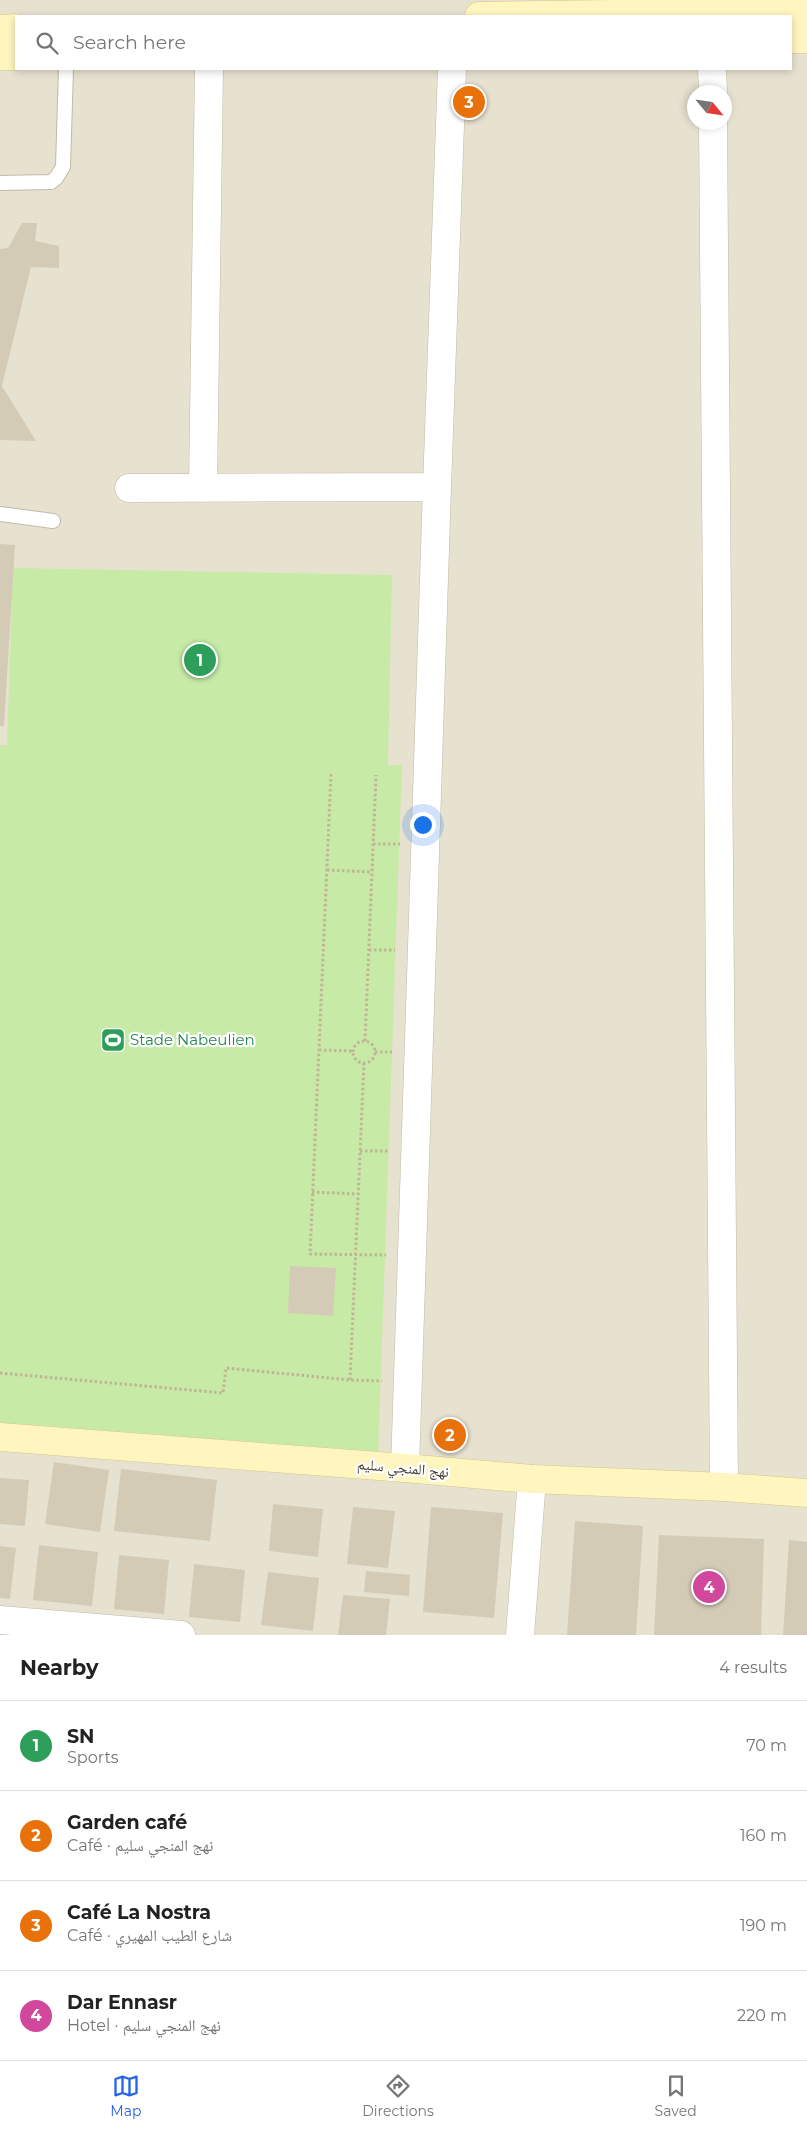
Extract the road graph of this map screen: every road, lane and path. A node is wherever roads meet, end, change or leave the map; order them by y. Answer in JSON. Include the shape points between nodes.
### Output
{"nodes":[{"id":1,"x":807,"y":12,"type":"edge"},
{"id":2,"x":711,"y":14,"type":"edge"},
{"id":3,"x":595,"y":15,"type":"edge"},
{"id":4,"x":15,"y":28,"type":"edge"},
{"id":5,"x":0,"y":29,"type":"edge"},
{"id":6,"x":792,"y":39,"type":"edge"},
{"id":7,"x":807,"y":39,"type":"edge"},
{"id":8,"x":0,"y":56,"type":"edge"},
{"id":9,"x":15,"y":56,"type":"edge"},
{"id":10,"x":66,"y":70,"type":"edge"},
{"id":11,"x":209,"y":70,"type":"edge"},
{"id":12,"x":452,"y":70,"type":"edge"},
{"id":13,"x":712,"y":70,"type":"edge"},
{"id":14,"x":713,"y":85,"type":"edge"},
{"id":15,"x":713,"y":130,"type":"edge"},
{"id":16,"x":0,"y":183,"type":"edge"},
{"id":17,"x":437,"y":487,"type":"junction"},
{"id":18,"x":129,"y":488,"type":"dead end"},
{"id":19,"x":203,"y":488,"type":"junction"},
{"id":20,"x":0,"y":514,"type":"edge"},
{"id":21,"x":52,"y":521,"type":"dead end"},
{"id":22,"x":331,"y":774,"type":"dead end"},
{"id":23,"x":376,"y":776,"type":"dead end"},
{"id":24,"x":327,"y":870,"type":"junction"},
{"id":25,"x":372,"y":872,"type":"junction"},
{"id":26,"x":364,"y":1041,"type":"junction"},
{"id":27,"x":319,"y":1050,"type":"junction"},
{"id":28,"x":353,"y":1051,"type":"junction"},
{"id":29,"x":364,"y":1063,"type":"junction"},
{"id":30,"x":312,"y":1192,"type":"junction"},
{"id":31,"x":358,"y":1194,"type":"junction"},
{"id":32,"x":411,"y":1255,"type":"junction"},
{"id":33,"x":356,"y":1256,"type":"junction"},
{"id":34,"x":0,"y":1373,"type":"edge"},
{"id":35,"x":350,"y":1380,"type":"junction"},
{"id":36,"x":407,"y":1381,"type":"junction"},
{"id":37,"x":0,"y":1436,"type":"edge"},
{"id":38,"x":405,"y":1468,"type":"junction"},
{"id":39,"x":532,"y":1479,"type":"junction"},
{"id":40,"x":724,"y":1487,"type":"junction"},
{"id":41,"x":807,"y":1494,"type":"edge"},
{"id":42,"x":0,"y":1620,"type":"edge"},
{"id":43,"x":181,"y":1635,"type":"edge"},
{"id":44,"x":520,"y":1635,"type":"edge"}],
"edges":[{"from":1,"to":2,"type":"street"},
{"from":2,"to":3,"type":"street"},
{"from":4,"to":5,"type":"street"},
{"from":6,"to":7,"type":"street"},
{"from":8,"to":9,"type":"street"},
{"from":10,"to":16,"type":"lane","via":[[63,167],[51,182]]},
{"from":11,"to":19,"type":"street"},
{"from":12,"to":17,"type":"street"},
{"from":13,"to":14,"type":"street"},
{"from":15,"to":40,"type":"street"},
{"from":17,"to":19,"type":"street"},
{"from":17,"to":32,"type":"street"},
{"from":18,"to":19,"type":"street"},
{"from":20,"to":21,"type":"lane"},
{"from":22,"to":24,"type":"path"},
{"from":23,"to":25,"type":"path"},
{"from":24,"to":25,"type":"path"},
{"from":24,"to":27,"type":"path"},
{"from":25,"to":26,"type":"path"},
{"from":26,"to":28,"type":"path"},
{"from":26,"to":29,"type":"path","via":[[372,1045],[375,1052],[372,1060]]},
{"from":27,"to":28,"type":"path"},
{"from":27,"to":30,"type":"path"},
{"from":28,"to":29,"type":"path","via":[[356,1060]]},
{"from":29,"to":31,"type":"path"},
{"from":30,"to":31,"type":"path"},
{"from":30,"to":33,"type":"path","via":[[310,1254]]},
{"from":31,"to":33,"type":"path"},
{"from":32,"to":33,"type":"path"},
{"from":32,"to":36,"type":"street"},
{"from":33,"to":35,"type":"path"},
{"from":34,"to":35,"type":"path","via":[[223,1393],[226,1368]]},
{"from":35,"to":36,"type":"path"},
{"from":36,"to":38,"type":"street"},
{"from":37,"to":38,"type":"street","name":"نهج المنجي سليم"},
{"from":38,"to":39,"type":"street","name":"نهج المنجي سليم"},
{"from":39,"to":40,"type":"street","name":"نهج المنجي سليم"},
{"from":39,"to":44,"type":"street"},
{"from":40,"to":41,"type":"street","name":"نهج المنجي سليم"},
{"from":42,"to":43,"type":"street"}]}
